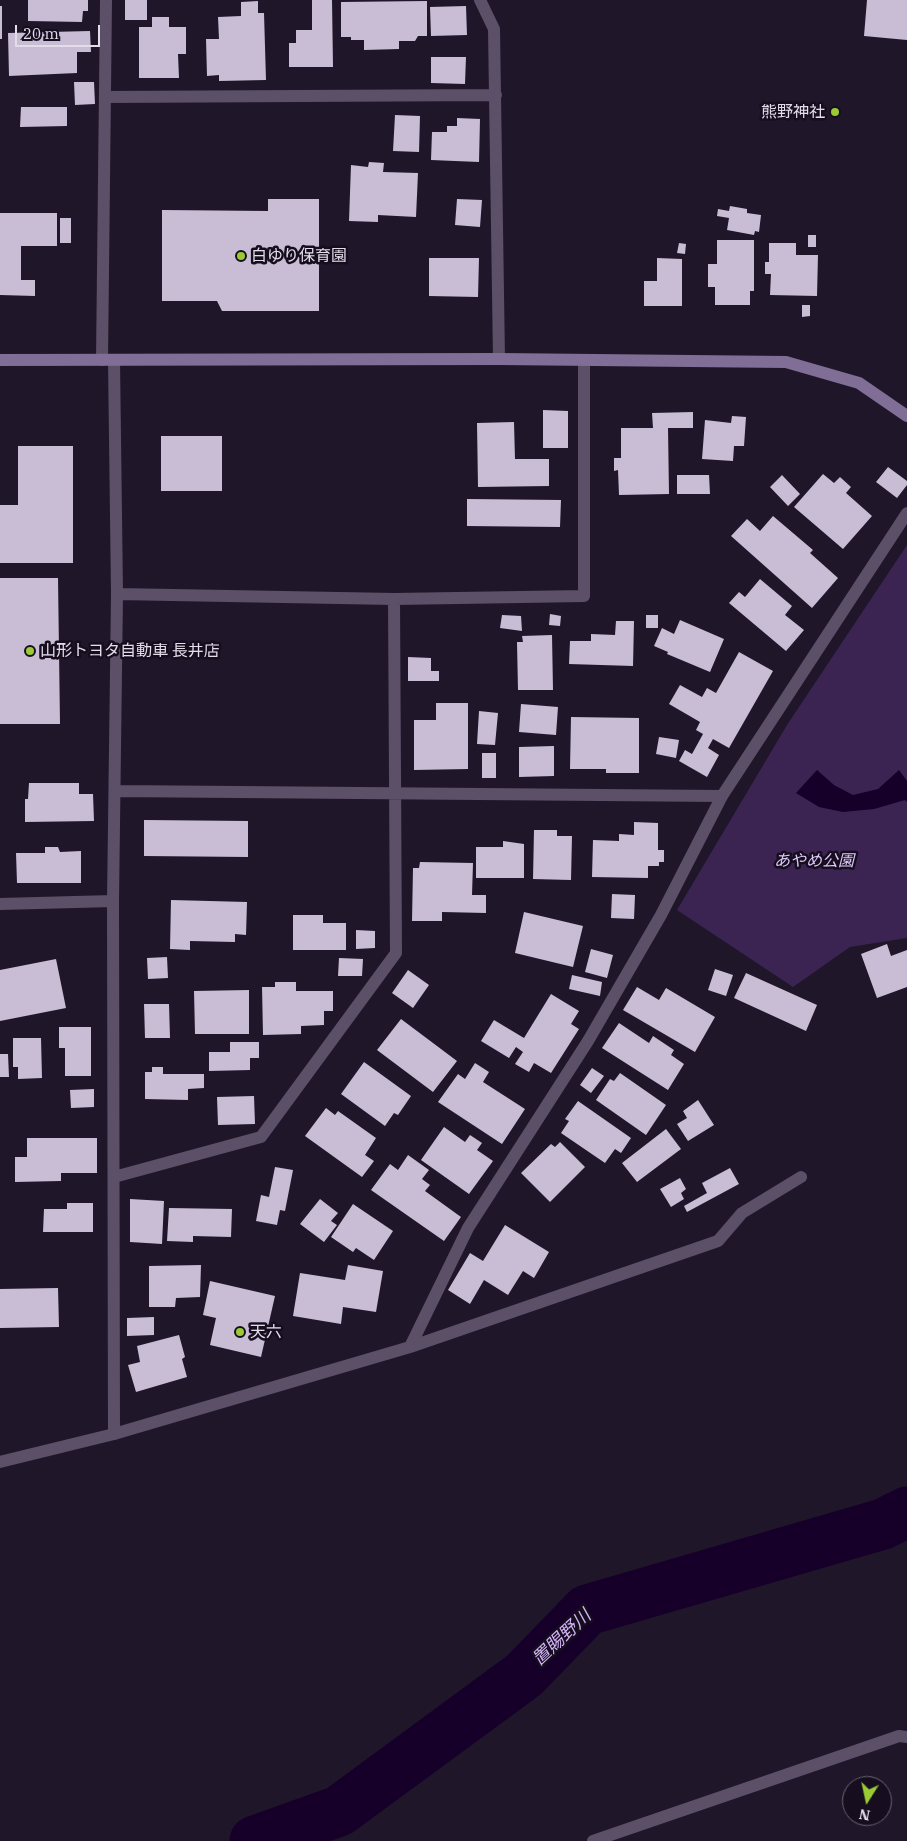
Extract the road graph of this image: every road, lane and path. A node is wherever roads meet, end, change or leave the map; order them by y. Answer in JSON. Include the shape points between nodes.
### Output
{"nodes":[{"id":1,"x":106,"y":0,"type":"edge"},
{"id":2,"x":480,"y":0,"type":"edge"},
{"id":3,"x":496,"y":95,"type":"junction"},
{"id":4,"x":105,"y":97,"type":"junction"},
{"id":5,"x":499,"y":359,"type":"junction"},
{"id":6,"x":0,"y":360,"type":"edge"},
{"id":7,"x":108,"y":360,"type":"junction"},
{"id":8,"x":584,"y":360,"type":"junction"},
{"id":9,"x":907,"y":416,"type":"edge"},
{"id":10,"x":907,"y":513,"type":"edge"},
{"id":11,"x":117,"y":594,"type":"junction"},
{"id":12,"x":394,"y":599,"type":"junction"},
{"id":13,"x":116,"y":791,"type":"junction"},
{"id":14,"x":396,"y":792,"type":"junction"},
{"id":15,"x":722,"y":796,"type":"junction"},
{"id":16,"x":113,"y":901,"type":"junction"},
{"id":17,"x":0,"y":904,"type":"edge"},
{"id":18,"x":800,"y":1176,"type":"dead end"},
{"id":19,"x":114,"y":1177,"type":"junction"},
{"id":20,"x":410,"y":1347,"type":"junction"},
{"id":21,"x":114,"y":1434,"type":"junction"},
{"id":22,"x":0,"y":1462,"type":"edge"},
{"id":23,"x":907,"y":1737,"type":"edge"},
{"id":24,"x":602,"y":1840,"type":"edge"}],
"edges":[{"from":1,"to":4,"type":"street"},
{"from":2,"to":3,"type":"street","via":[[494,29]]},
{"from":3,"to":4,"type":"street"},
{"from":3,"to":5,"type":"street"},
{"from":4,"to":7,"type":"street"},
{"from":5,"to":7,"type":"street"},
{"from":5,"to":8,"type":"street"},
{"from":6,"to":7,"type":"street"},
{"from":7,"to":11,"type":"street"},
{"from":8,"to":9,"type":"street","via":[[786,362],[859,383]]},
{"from":8,"to":12,"type":"street","via":[[584,596]]},
{"from":10,"to":15,"type":"street"},
{"from":11,"to":12,"type":"street"},
{"from":11,"to":13,"type":"street"},
{"from":12,"to":14,"type":"street"},
{"from":13,"to":14,"type":"street"},
{"from":13,"to":16,"type":"street"},
{"from":14,"to":15,"type":"street"},
{"from":14,"to":19,"type":"street","via":[[396,953],[262,1137]]},
{"from":15,"to":20,"type":"street","via":[[661,915],[588,1041],[468,1228]]},
{"from":16,"to":17,"type":"street"},
{"from":16,"to":19,"type":"street"},
{"from":18,"to":20,"type":"street","via":[[742,1212],[718,1241]]},
{"from":19,"to":21,"type":"street"},
{"from":20,"to":21,"type":"street"},
{"from":21,"to":22,"type":"street"},
{"from":23,"to":24,"type":"street","via":[[899,1736]]}]}
